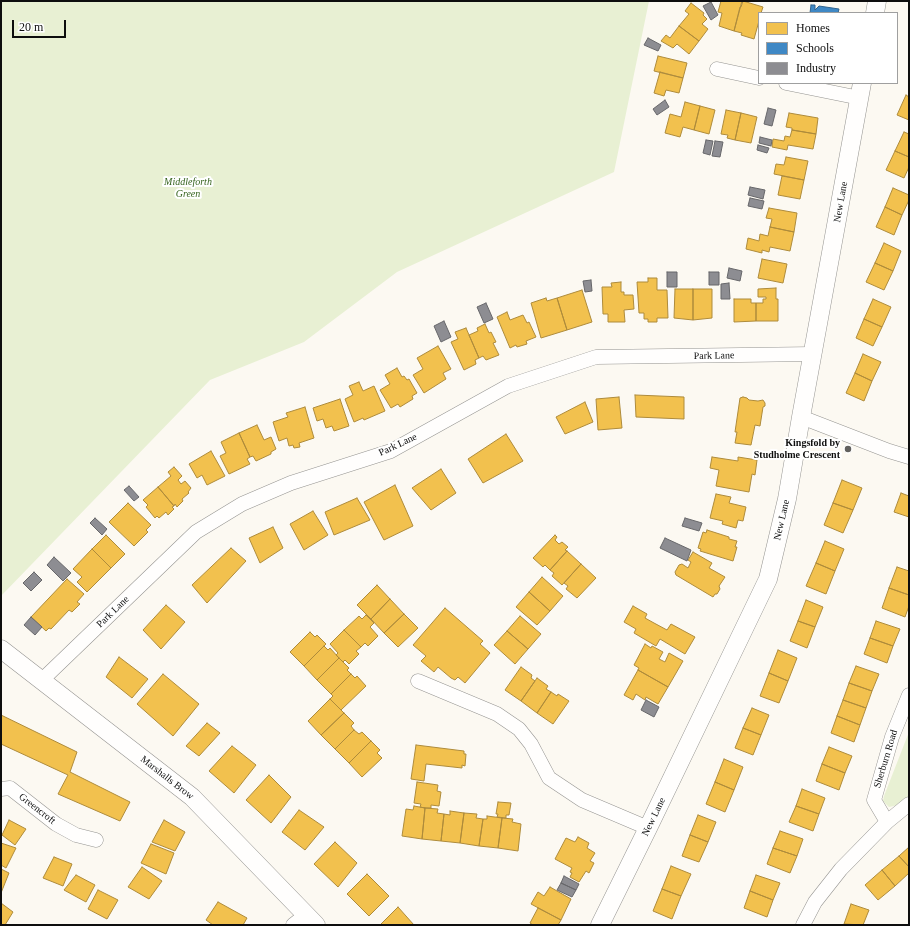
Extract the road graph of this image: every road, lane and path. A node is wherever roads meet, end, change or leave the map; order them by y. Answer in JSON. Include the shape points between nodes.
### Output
{"nodes":[{"id":1,"x":877,"y":1,"type":"edge"},
{"id":2,"x":875,"y":12,"type":"edge"},
{"id":3,"x":716,"y":69,"type":"dead end"},
{"id":4,"x":758,"y":78,"type":"edge"},
{"id":5,"x":795,"y":84,"type":"edge"},
{"id":6,"x":861,"y":91,"type":"edge"},
{"id":7,"x":813,"y":354,"type":"junction"},
{"id":8,"x":801,"y":417,"type":"junction"},
{"id":9,"x":909,"y":457,"type":"edge"},
{"id":10,"x":1,"y":649,"type":"edge"},
{"id":11,"x":42,"y":680,"type":"junction"},
{"id":12,"x":418,"y":681,"type":"dead end"},
{"id":13,"x":909,"y":695,"type":"edge"},
{"id":14,"x":1,"y":789,"type":"edge"},
{"id":15,"x":909,"y":804,"type":"edge"},
{"id":16,"x":887,"y":822,"type":"junction"},
{"id":17,"x":648,"y":828,"type":"junction"},
{"id":18,"x":96,"y":840,"type":"dead end"},
{"id":19,"x":306,"y":921,"type":"edge"},
{"id":20,"x":600,"y":925,"type":"edge"},
{"id":21,"x":803,"y":925,"type":"edge"}],
"edges":[{"from":1,"to":2,"type":"street"},
{"from":3,"to":4,"type":"street"},
{"from":5,"to":6,"type":"street"},
{"from":6,"to":7,"type":"street","name":"New Lane"},
{"from":7,"to":8,"type":"street","name":"New Lane"},
{"from":7,"to":11,"type":"street","name":"Park Lane","via":[[596,357],[508,386],[391,450],[291,483],[242,504],[196,532]]},
{"from":8,"to":9,"type":"street"},
{"from":8,"to":17,"type":"street","name":"New Lane","via":[[787,499],[768,579]]},
{"from":10,"to":11,"type":"street","name":"Marshalls Brow"},
{"from":11,"to":19,"type":"street","name":"Marshalls Brow","via":[[192,797]]},
{"from":12,"to":17,"type":"street","via":[[497,714],[519,729],[531,744],[549,778],[582,800]]},
{"from":13,"to":16,"type":"street","name":"Sherburn Road","via":[[892,737],[874,800]]},
{"from":14,"to":18,"type":"street","name":"Greencroft","via":[[10,788],[56,824],[76,835]]},
{"from":15,"to":16,"type":"street"},
{"from":16,"to":21,"type":"street","via":[[841,869],[815,902]]},
{"from":17,"to":20,"type":"street","name":"New Lane"}]}
